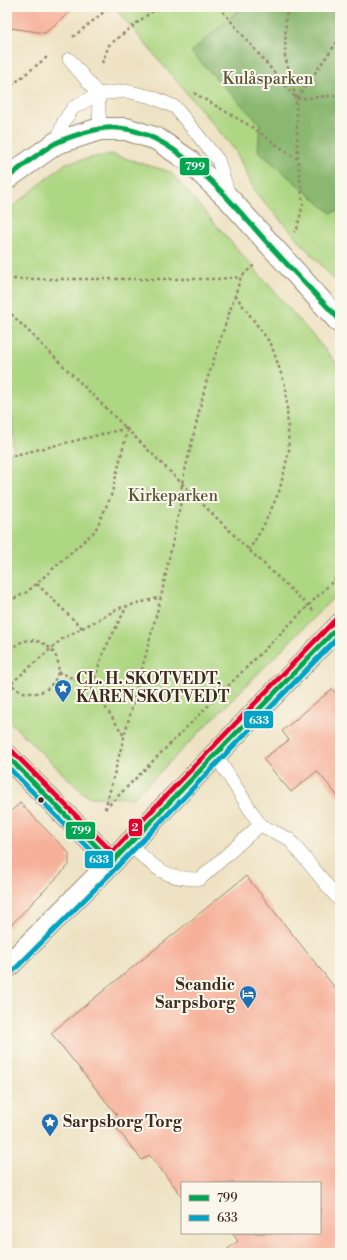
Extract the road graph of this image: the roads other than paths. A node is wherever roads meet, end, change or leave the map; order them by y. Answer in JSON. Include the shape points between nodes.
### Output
{"nodes":[{"id":1,"x":69,"y":59,"type":"dead end"},
{"id":2,"x":98,"y":94,"type":"junction"},
{"id":3,"x":100,"y":129,"type":"junction"},
{"id":4,"x":56,"y":143,"type":"junction"},
{"id":5,"x":7,"y":178,"type":"edge"},
{"id":6,"x":230,"y":200,"type":"junction"},
{"id":7,"x":339,"y":320,"type":"edge"},
{"id":8,"x":337,"y":628,"type":"edge"},
{"id":9,"x":216,"y":754,"type":"junction"},
{"id":10,"x":7,"y":756,"type":"edge"},
{"id":11,"x":260,"y":825,"type":"junction"},
{"id":12,"x":129,"y":844,"type":"junction"},
{"id":13,"x":112,"y":862,"type":"junction"},
{"id":14,"x":340,"y":901,"type":"edge"},
{"id":15,"x":7,"y":967,"type":"edge"}],
"edges":[{"from":1,"to":2,"type":"lane"},
{"from":2,"to":3,"type":"lane"},
{"from":2,"to":4,"type":"lane","via":[[73,108],[64,120]]},
{"from":2,"to":6,"type":"lane","via":[[126,91],[152,97],[175,107],[218,160]]},
{"from":3,"to":4,"type":"street"},
{"from":3,"to":6,"type":"street","via":[[126,129],[157,139],[188,160]]},
{"from":4,"to":5,"type":"street"},
{"from":6,"to":7,"type":"street"},
{"from":8,"to":9,"type":"street"},
{"from":9,"to":11,"type":"lane"},
{"from":9,"to":12,"type":"street"},
{"from":10,"to":13,"type":"street"},
{"from":11,"to":12,"type":"lane","via":[[200,879],[182,880],[155,868]]},
{"from":11,"to":14,"type":"lane","via":[[288,839]]},
{"from":12,"to":13,"type":"street"},
{"from":13,"to":15,"type":"street"}]}
